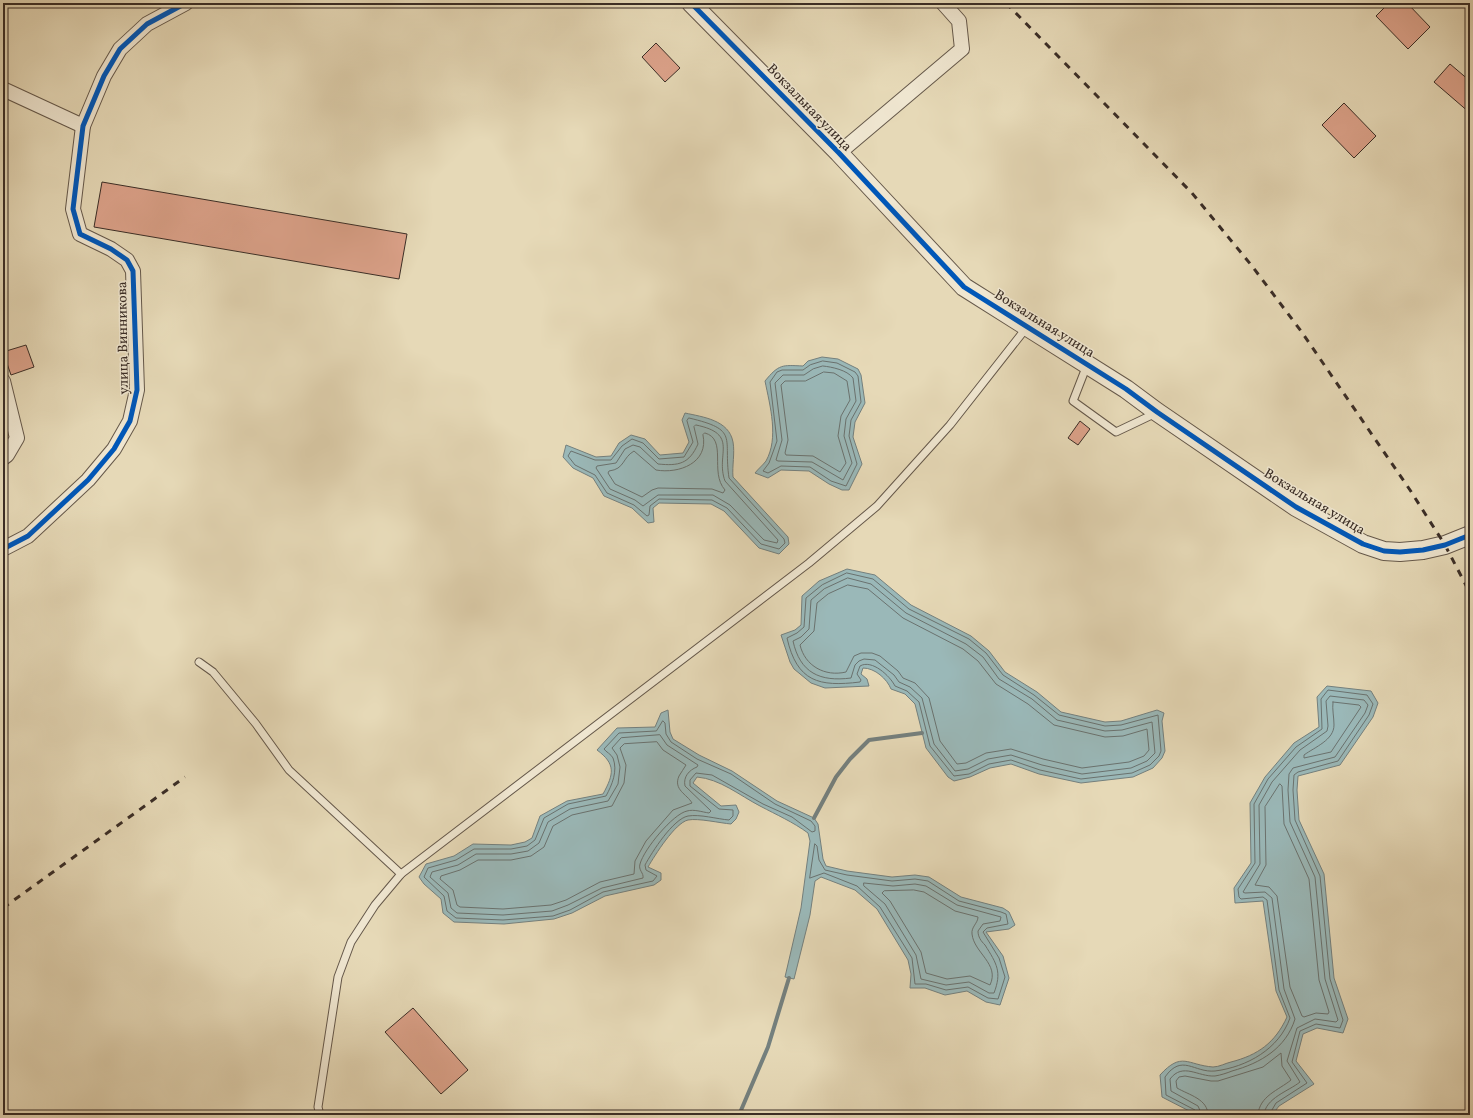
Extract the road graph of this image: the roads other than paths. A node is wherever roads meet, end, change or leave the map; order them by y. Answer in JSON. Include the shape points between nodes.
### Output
{"nodes":[{"id":1,"x":186,"y":3,"type":"edge"},
{"id":2,"x":691,"y":3,"type":"edge"},
{"id":3,"x":942,"y":3,"type":"edge"},
{"id":4,"x":3,"y":89,"type":"edge"},
{"id":5,"x":83,"y":126,"type":"junction"},
{"id":6,"x":839,"y":153,"type":"junction"},
{"id":7,"x":1027,"y":327,"type":"junction"},
{"id":8,"x":1088,"y":363,"type":"junction"},
{"id":9,"x":3,"y":381,"type":"edge"},
{"id":10,"x":1157,"y":412,"type":"junction"},
{"id":11,"x":3,"y":458,"type":"edge"},
{"id":12,"x":1463,"y":538,"type":"edge"},
{"id":13,"x":3,"y":549,"type":"edge"},
{"id":14,"x":198,"y":662,"type":"dead end"},
{"id":15,"x":401,"y":874,"type":"junction"},
{"id":16,"x":320,"y":1115,"type":"edge"}],
"edges":[{"from":1,"to":5,"type":"street","name":"улица Винникова","via":[[147,24],[120,49],[104,76]]},
{"from":2,"to":6,"type":"street","name":"Вокзальная улица"},
{"from":3,"to":6,"type":"street","name":"Вокзальная улица","via":[[959,21],[962,49]]},
{"from":4,"to":5,"type":"street"},
{"from":5,"to":13,"type":"street","name":"улица Винникова","via":[[73,209],[80,234],[127,260],[133,271],[137,390],[130,421],[114,449],[88,480],[28,536]]},
{"from":6,"to":7,"type":"street","name":"Вокзальная улица","via":[[960,283]]},
{"from":7,"to":8,"type":"street","name":"Вокзальная улица"},
{"from":7,"to":15,"type":"lane","via":[[950,426],[877,506],[810,563]]},
{"from":8,"to":10,"type":"street","name":"Вокзальная улица"},
{"from":8,"to":10,"type":"lane","via":[[1073,401],[1116,432]]},
{"from":9,"to":11,"type":"street","via":[[17,438]]},
{"from":10,"to":12,"type":"street","name":"Вокзальная улица","via":[[1296,507],[1363,544],[1384,551],[1400,552],[1423,550]]},
{"from":14,"to":15,"type":"lane","via":[[213,672],[256,724],[288,770]]},
{"from":15,"to":16,"type":"lane","via":[[375,905],[351,942],[338,977],[318,1107]]}]}
